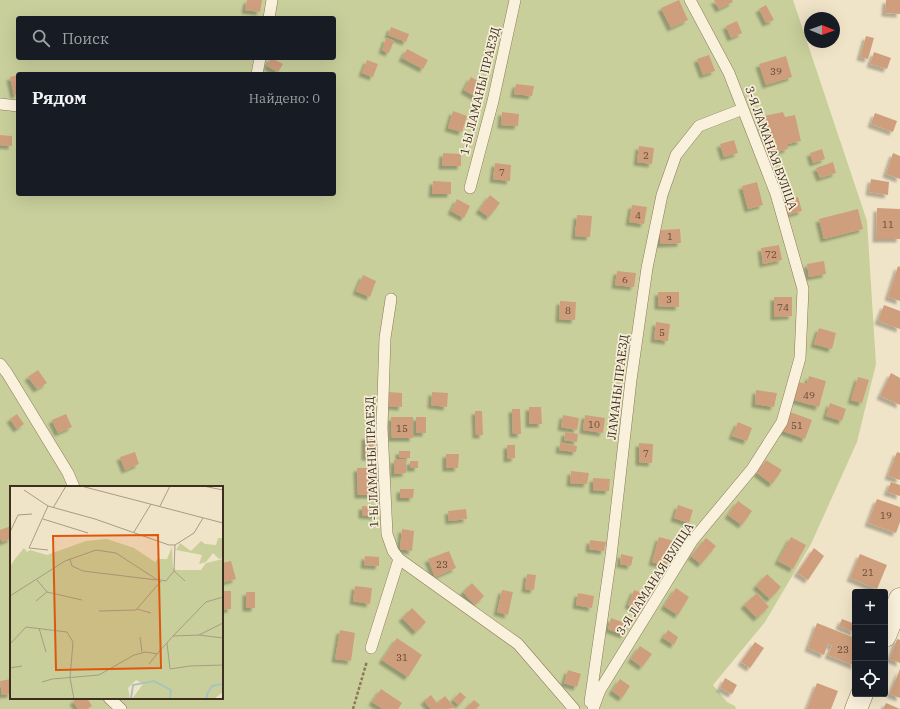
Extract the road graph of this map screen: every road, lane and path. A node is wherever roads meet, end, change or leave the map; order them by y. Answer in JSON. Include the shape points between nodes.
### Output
{"nodes":[{"id":1,"x":272,"y":0,"type":"edge"},
{"id":2,"x":515,"y":0,"type":"edge"},
{"id":3,"x":690,"y":0,"type":"edge"},
{"id":4,"x":269,"y":16,"type":"edge"},
{"id":5,"x":260,"y":60,"type":"edge"},
{"id":6,"x":257,"y":72,"type":"edge"},
{"id":7,"x":0,"y":104,"type":"edge"},
{"id":8,"x":16,"y":106,"type":"edge"},
{"id":9,"x":743,"y":109,"type":"junction"},
{"id":10,"x":470,"y":188,"type":"dead end"},
{"id":11,"x":391,"y":299,"type":"dead end"},
{"id":12,"x":0,"y":364,"type":"edge"},
{"id":13,"x":74,"y":486,"type":"edge"},
{"id":14,"x":399,"y":559,"type":"junction"},
{"id":15,"x":900,"y":599,"type":"edge"},
{"id":16,"x":888,"y":629,"type":"edge"},
{"id":17,"x":371,"y":648,"type":"joint"},
{"id":18,"x":861,"y":697,"type":"edge"},
{"id":19,"x":110,"y":699,"type":"edge"},
{"id":20,"x":121,"y":709,"type":"edge"},
{"id":21,"x":353,"y":709,"type":"edge"},
{"id":22,"x":574,"y":709,"type":"edge"},
{"id":23,"x":589,"y":709,"type":"edge"},
{"id":24,"x":593,"y":709,"type":"edge"},
{"id":25,"x":856,"y":709,"type":"edge"}],
"edges":[{"from":1,"to":4,"type":"lane"},
{"from":2,"to":10,"type":"lane","name":"1-Ы ЛАМАНЫ ПРАЕЗД","via":[[493,101]]},
{"from":3,"to":9,"type":"lane","name":"3-Я ЛАМАНАЯ ВУЛІЦА","via":[[729,73]]},
{"from":5,"to":6,"type":"lane"},
{"from":7,"to":8,"type":"lane"},
{"from":9,"to":23,"type":"lane","name":"ЛАМАНЫ ПРАЕЗД","via":[[699,126],[676,155],[662,195],[647,268],[631,380],[611,556]]},
{"from":9,"to":24,"type":"lane","name":"3-Я ЛАМАНАЯ ВУЛІЦА","via":[[776,194],[803,289],[800,358],[782,422],[752,468],[692,541],[600,690]]},
{"from":11,"to":14,"type":"lane","name":"1-Ы ЛАМАНЫ ПРАЕЗД","via":[[385,338],[382,428],[387,534]]},
{"from":12,"to":13,"type":"lane"},
{"from":14,"to":17,"type":"lane"},
{"from":14,"to":22,"type":"lane","name":"1-Ы ЛАМАНЫ ПРАЕЗД","via":[[518,644]]},
{"from":15,"to":16,"type":"street"},
{"from":17,"to":21,"type":"path"},
{"from":18,"to":25,"type":"street"},
{"from":19,"to":20,"type":"lane"}]}
